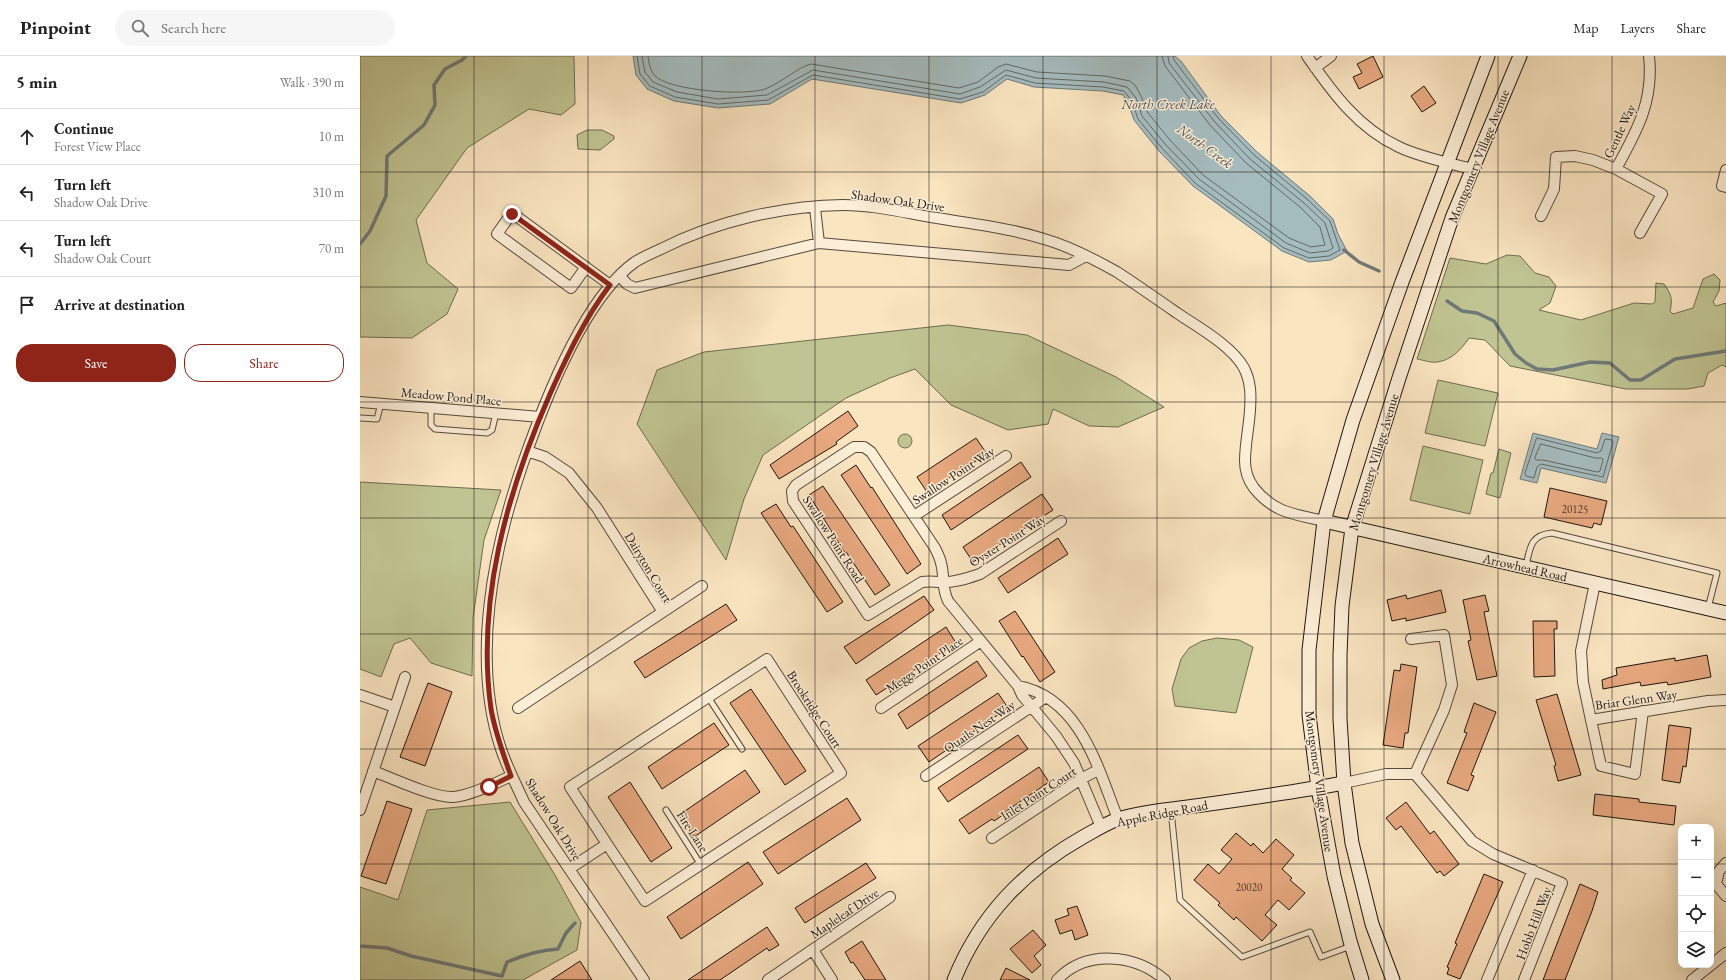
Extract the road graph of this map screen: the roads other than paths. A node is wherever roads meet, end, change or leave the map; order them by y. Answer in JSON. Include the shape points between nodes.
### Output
{"nodes":[{"id":1,"x":1307,"y":56,"type":"edge"},
{"id":2,"x":1331,"y":56,"type":"edge"},
{"id":3,"x":1488,"y":56,"type":"edge"},
{"id":4,"x":1520,"y":56,"type":"edge"},
{"id":5,"x":1649,"y":56,"type":"edge"},
{"id":6,"x":1316,"y":68,"type":"junction"},
{"id":7,"x":1447,"y":162,"type":"junction"},
{"id":8,"x":1472,"y":169,"type":"junction"},
{"id":9,"x":1616,"y":169,"type":"junction"},
{"id":10,"x":1726,"y":170,"type":"edge"},
{"id":11,"x":1726,"y":187,"type":"edge"},
{"id":12,"x":815,"y":208,"type":"junction"},
{"id":13,"x":1541,"y":216,"type":"dead end"},
{"id":14,"x":1640,"y":233,"type":"dead end"},
{"id":15,"x":819,"y":243,"type":"junction"},
{"id":16,"x":1086,"y":256,"type":"junction"},
{"id":17,"x":586,"y":267,"type":"junction"},
{"id":18,"x":620,"y":276,"type":"junction"},
{"id":19,"x":610,"y":285,"type":"junction"},
{"id":20,"x":360,"y":402,"type":"edge"},
{"id":21,"x":381,"y":404,"type":"junction"},
{"id":22,"x":431,"y":407,"type":"junction"},
{"id":23,"x":496,"y":413,"type":"junction"},
{"id":24,"x":540,"y":417,"type":"junction"},
{"id":25,"x":360,"y":418,"type":"edge"},
{"id":26,"x":528,"y":451,"type":"junction"},
{"id":27,"x":1006,"y":456,"type":"dead end"},
{"id":28,"x":914,"y":516,"type":"junction"},
{"id":29,"x":1061,"y":521,"type":"dead end"},
{"id":30,"x":1324,"y":521,"type":"junction"},
{"id":31,"x":1352,"y":528,"type":"junction"},
{"id":32,"x":1526,"y":567,"type":"junction"},
{"id":33,"x":942,"y":582,"type":"junction"},
{"id":34,"x":1595,"y":583,"type":"junction"},
{"id":35,"x":702,"y":586,"type":"dead end"},
{"id":36,"x":1708,"y":609,"type":"junction"},
{"id":37,"x":663,"y":612,"type":"junction"},
{"id":38,"x":1726,"y":613,"type":"edge"},
{"id":39,"x":1410,"y":640,"type":"dead end"},
{"id":40,"x":981,"y":641,"type":"junction"},
{"id":41,"x":405,"y":677,"type":"dead end"},
{"id":42,"x":1018,"y":686,"type":"junction"},
{"id":43,"x":360,"y":695,"type":"edge"},
{"id":44,"x":708,"y":697,"type":"junction"},
{"id":45,"x":1046,"y":697,"type":"junction"},
{"id":46,"x":1726,"y":700,"type":"edge"},
{"id":47,"x":1031,"y":706,"type":"junction"},
{"id":48,"x":395,"y":707,"type":"junction"},
{"id":49,"x":518,"y":708,"type":"dead end"},
{"id":50,"x":881,"y":708,"type":"dead end"},
{"id":51,"x":1643,"y":712,"type":"junction"},
{"id":52,"x":1591,"y":720,"type":"junction"},
{"id":53,"x":742,"y":749,"type":"dead end"},
{"id":54,"x":1098,"y":770,"type":"junction"},
{"id":55,"x":373,"y":771,"type":"junction"},
{"id":56,"x":1415,"y":774,"type":"junction"},
{"id":57,"x":511,"y":776,"type":"junction"},
{"id":58,"x":926,"y":776,"type":"dead end"},
{"id":59,"x":1081,"y":779,"type":"junction"},
{"id":60,"x":1344,"y":783,"type":"junction"},
{"id":61,"x":1318,"y":788,"type":"junction"},
{"id":62,"x":1171,"y":809,"type":"junction"},
{"id":63,"x":360,"y":810,"type":"edge"},
{"id":64,"x":666,"y":810,"type":"dead end"},
{"id":65,"x":1118,"y":819,"type":"junction"},
{"id":66,"x":1101,"y":827,"type":"junction"},
{"id":67,"x":992,"y":838,"type":"dead end"},
{"id":68,"x":607,"y":844,"type":"junction"},
{"id":69,"x":1726,"y":863,"type":"edge"},
{"id":70,"x":701,"y":865,"type":"junction"},
{"id":71,"x":570,"y":869,"type":"junction"},
{"id":72,"x":1533,"y":870,"type":"junction"},
{"id":73,"x":1726,"y":896,"type":"edge"},
{"id":74,"x":890,"y":897,"type":"dead end"},
{"id":75,"x":1351,"y":946,"type":"junction"},
{"id":76,"x":813,"y":950,"type":"junction"},
{"id":77,"x":1726,"y":953,"type":"edge"},
{"id":78,"x":1714,"y":963,"type":"edge"},
{"id":79,"x":1707,"y":968,"type":"edge"},
{"id":80,"x":644,"y":980,"type":"edge"},
{"id":81,"x":768,"y":980,"type":"edge"},
{"id":82,"x":832,"y":980,"type":"edge"},
{"id":83,"x":954,"y":980,"type":"edge"},
{"id":84,"x":1057,"y":980,"type":"edge"},
{"id":85,"x":1165,"y":980,"type":"edge"},
{"id":86,"x":1362,"y":980,"type":"edge"},
{"id":87,"x":1393,"y":980,"type":"edge"},
{"id":88,"x":1487,"y":980,"type":"edge"},
{"id":89,"x":1524,"y":980,"type":"edge"},
{"id":90,"x":1692,"y":980,"type":"edge"}],
"edges":[{"from":1,"to":6,"type":"street"},
{"from":2,"to":6,"type":"street"},
{"from":3,"to":7,"type":"main road","name":"Montgomery Village Avenue"},
{"from":4,"to":8,"type":"main road","name":"Montgomery Village Avenue"},
{"from":5,"to":9,"type":"street","name":"Gentle Way","via":[[1648,96],[1645,109]]},
{"from":6,"to":7,"type":"street","via":[[1341,102],[1367,128],[1399,147]]},
{"from":7,"to":8,"type":"street"},
{"from":7,"to":30,"type":"main road","name":"Montgomery Village Avenue","via":[[1353,420]]},
{"from":8,"to":31,"type":"main road","name":"Montgomery Village Avenue","via":[[1452,218]]},
{"from":9,"to":13,"type":"street","via":[[1575,156],[1556,157],[1554,190]]},
{"from":9,"to":14,"type":"street","via":[[1662,194]]},
{"from":10,"to":11,"type":"street","via":[[1722,186]]},
{"from":12,"to":15,"type":"street"},
{"from":12,"to":16,"type":"street","name":"Shadow Oak Drive","via":[[844,205],[894,210],[1041,238]]},
{"from":12,"to":18,"type":"street","name":"Shadow Oak Drive","via":[[777,212],[696,233],[635,262]]},
{"from":15,"to":16,"type":"street","via":[[1069,265]]},
{"from":15,"to":18,"type":"street","via":[[635,288]]},
{"from":16,"to":30,"type":"street","name":"Shadow Oak Drive","via":[[1129,280],[1212,336],[1243,365],[1250,382],[1251,395],[1244,465],[1249,480],[1270,505]]},
{"from":17,"to":17,"type":"street","via":[[512,214],[497,234],[571,288]]},
{"from":17,"to":19,"type":"street"},
{"from":18,"to":19,"type":"street","name":"Shadow Oak Drive"},
{"from":19,"to":24,"type":"street","name":"Shadow Oak Drive","via":[[564,363]]},
{"from":20,"to":21,"type":"street","name":"Meadow Pond Place"},
{"from":21,"to":22,"type":"street","name":"Meadow Pond Place"},
{"from":21,"to":25,"type":"lane","via":[[377,419]]},
{"from":22,"to":23,"type":"street","name":"Meadow Pond Place"},
{"from":22,"to":23,"type":"lane","via":[[431,425],[435,429],[443,430],[487,433],[492,430]]},
{"from":23,"to":24,"type":"street","name":"Meadow Pond Place"},
{"from":24,"to":26,"type":"street","name":"Shadow Oak Drive"},
{"from":26,"to":37,"type":"street","name":"Dairyton Court","via":[[546,456],[569,473],[597,508]]},
{"from":26,"to":57,"type":"street","name":"Shadow Oak Drive","via":[[505,522],[488,617],[491,709]]},
{"from":27,"to":28,"type":"street","name":"Swallow Point Way"},
{"from":28,"to":33,"type":"street","name":"Swallow Point Road","via":[[941,561]]},
{"from":28,"to":33,"type":"street","name":"Swallow Point Road","via":[[871,452],[864,447],[854,447],[796,485],[792,491],[793,501],[868,615],[922,582]]},
{"from":29,"to":33,"type":"street","name":"Oyster Point Way","via":[[980,574]]},
{"from":30,"to":31,"type":"main road","name":"Arrowhead Road"},
{"from":30,"to":61,"type":"main road","name":"Montgomery Village Avenue","via":[[1309,650],[1309,715]]},
{"from":31,"to":32,"type":"main road","name":"Arrowhead Road"},
{"from":31,"to":60,"type":"main road","name":"Montgomery Village Avenue","via":[[1342,606],[1340,720]]},
{"from":32,"to":34,"type":"main road","name":"Arrowhead Road"},
{"from":32,"to":36,"type":"lane","via":[[1536,537],[1552,533],[1717,573]]},
{"from":33,"to":40,"type":"street","name":"Swallow Point Road","via":[[948,601]]},
{"from":34,"to":36,"type":"main road","name":"Arrowhead Road"},
{"from":34,"to":52,"type":"street","name":"Briar Glenn Way","via":[[1581,651],[1583,682]]},
{"from":35,"to":37,"type":"street"},
{"from":36,"to":38,"type":"main road","name":"Arrowhead Road"},
{"from":37,"to":49,"type":"street","name":"Dairyton Court"},
{"from":39,"to":56,"type":"street","via":[[1444,635],[1452,685],[1444,710]]},
{"from":40,"to":42,"type":"street","name":"Swallow Point Road"},
{"from":40,"to":50,"type":"street","name":"Meggs Point Place"},
{"from":41,"to":48,"type":"street"},
{"from":42,"to":45,"type":"street"},
{"from":42,"to":47,"type":"street","name":"Swallow Point Road"},
{"from":43,"to":48,"type":"street"},
{"from":44,"to":53,"type":"lane"},
{"from":44,"to":68,"type":"street","name":"Brookridge Court","via":[[570,787]]},
{"from":44,"to":70,"type":"street","name":"Brookridge Court","via":[[767,659],[841,773]]},
{"from":45,"to":47,"type":"street","name":"Quails Nest Way"},
{"from":45,"to":54,"type":"street","via":[[1079,728]]},
{"from":46,"to":51,"type":"street","name":"Briar Glenn Way"},
{"from":47,"to":58,"type":"street","name":"Quails Nest Way"},
{"from":47,"to":59,"type":"street","name":"Swallow Point Road","via":[[1065,748]]},
{"from":48,"to":55,"type":"street"},
{"from":51,"to":52,"type":"street","name":"Briar Glenn Way"},
{"from":51,"to":52,"type":"street","via":[[1635,774],[1601,766]]},
{"from":54,"to":59,"type":"street","name":"Inlet Point Court"},
{"from":54,"to":65,"type":"street"},
{"from":55,"to":57,"type":"street","via":[[433,793],[453,797],[489,787]]},
{"from":55,"to":63,"type":"street"},
{"from":56,"to":60,"type":"street","via":[[1386,774]]},
{"from":56,"to":72,"type":"street","name":"Hobb Hill Way","via":[[1472,841],[1493,854]]},
{"from":57,"to":71,"type":"street","name":"Shadow Oak Drive","via":[[524,802]]},
{"from":59,"to":66,"type":"street","name":"Swallow Point Road"},
{"from":59,"to":67,"type":"street","name":"Inlet Point Court"},
{"from":60,"to":61,"type":"main road","name":"Apple Ridge Road"},
{"from":60,"to":87,"type":"main road","name":"Montgomery Village Avenue","via":[[1352,843],[1370,916]]},
{"from":61,"to":62,"type":"main road","name":"Apple Ridge Road"},
{"from":61,"to":75,"type":"main road","name":"Montgomery Village Avenue","via":[[1334,876]]},
{"from":62,"to":65,"type":"main road","name":"Apple Ridge Road"},
{"from":62,"to":75,"type":"lane","via":[[1180,900],[1242,957],[1310,932],[1321,957]]},
{"from":64,"to":70,"type":"lane","name":"Fire Lane"},
{"from":65,"to":66,"type":"main road","name":"Apple Ridge Road"},
{"from":66,"to":83,"type":"main road","name":"Apple Ridge Road","via":[[1045,860],[1017,884],[986,920]]},
{"from":68,"to":70,"type":"street","name":"Brookridge Court","via":[[645,901]]},
{"from":68,"to":71,"type":"street"},
{"from":69,"to":73,"type":"street","via":[[1719,871],[1716,884]]},
{"from":71,"to":80,"type":"street","name":"Shadow Oak Drive"},
{"from":72,"to":88,"type":"street","name":"Hobb Hill Way"},
{"from":72,"to":89,"type":"street","name":"Hobb Hill Way","via":[[1562,883]]},
{"from":74,"to":76,"type":"street","name":"Mapleleaf Drive"},
{"from":75,"to":86,"type":"main road","name":"Montgomery Village Avenue"},
{"from":76,"to":81,"type":"street","name":"Mapleleaf Drive"},
{"from":76,"to":82,"type":"street"},
{"from":77,"to":78,"type":"street"},
{"from":79,"to":90,"type":"street"},
{"from":84,"to":85,"type":"street","via":[[1085,961],[1109,958],[1135,961]]}]}
